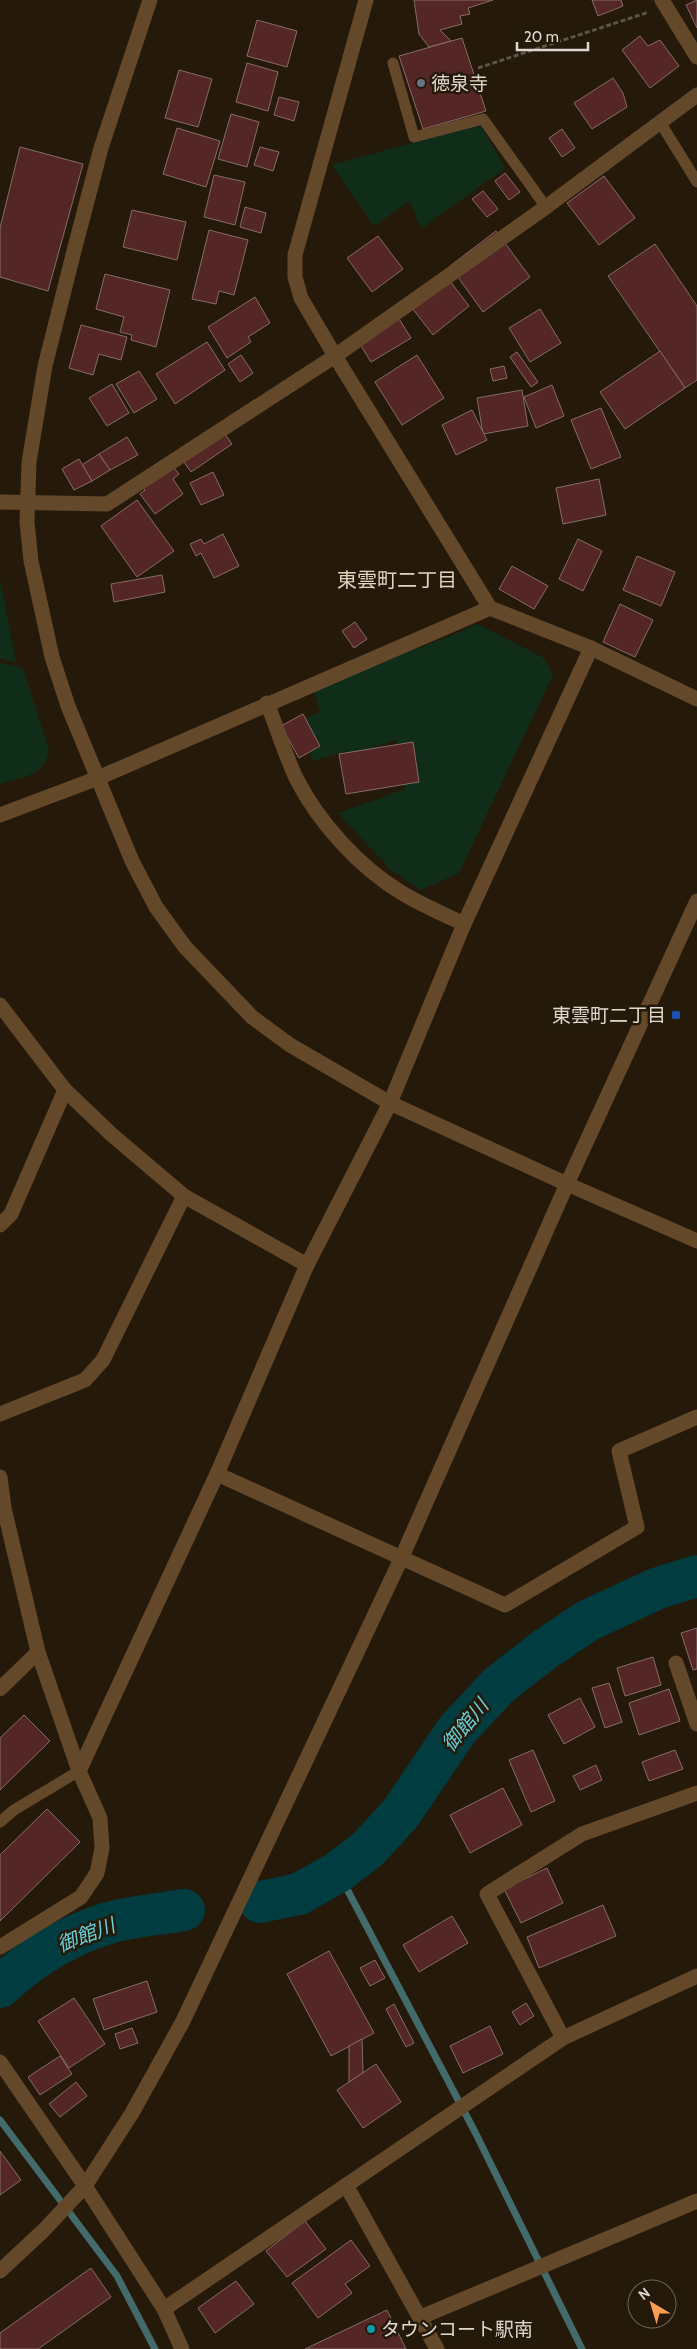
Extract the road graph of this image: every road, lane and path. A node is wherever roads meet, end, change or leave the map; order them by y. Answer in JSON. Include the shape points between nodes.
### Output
{"nodes":[{"id":1,"x":150,"y":0,"type":"edge"},
{"id":2,"x":366,"y":0,"type":"edge"},
{"id":3,"x":664,"y":3,"type":"edge"},
{"id":4,"x":697,"y":57,"type":"edge"},
{"id":5,"x":393,"y":63,"type":"dead end"},
{"id":6,"x":478,"y":68,"type":"dead end"},
{"id":7,"x":697,"y":95,"type":"edge"},
{"id":8,"x":660,"y":122,"type":"junction"},
{"id":9,"x":697,"y":182,"type":"edge"},
{"id":10,"x":546,"y":207,"type":"junction"},
{"id":11,"x":335,"y":356,"type":"junction"},
{"id":12,"x":0,"y":502,"type":"edge"},
{"id":13,"x":27,"y":503,"type":"junction"},
{"id":14,"x":490,"y":608,"type":"junction"},
{"id":15,"x":591,"y":648,"type":"junction"},
{"id":16,"x":697,"y":699,"type":"edge"},
{"id":17,"x":267,"y":703,"type":"junction"},
{"id":18,"x":98,"y":778,"type":"junction"},
{"id":19,"x":0,"y":815,"type":"edge"},
{"id":20,"x":697,"y":901,"type":"edge"},
{"id":21,"x":464,"y":924,"type":"junction"},
{"id":22,"x":0,"y":1005,"type":"edge"},
{"id":23,"x":66,"y":1090,"type":"junction"},
{"id":24,"x":390,"y":1103,"type":"junction"},
{"id":25,"x":567,"y":1184,"type":"junction"},
{"id":26,"x":184,"y":1196,"type":"junction"},
{"id":27,"x":0,"y":1225,"type":"edge"},
{"id":28,"x":697,"y":1241,"type":"edge"},
{"id":29,"x":307,"y":1265,"type":"junction"},
{"id":30,"x":0,"y":1414,"type":"edge"},
{"id":31,"x":697,"y":1417,"type":"edge"},
{"id":32,"x":217,"y":1474,"type":"junction"},
{"id":33,"x":0,"y":1477,"type":"edge"},
{"id":34,"x":401,"y":1559,"type":"junction"},
{"id":35,"x":38,"y":1652,"type":"junction"},
{"id":36,"x":676,"y":1663,"type":"dead end"},
{"id":37,"x":0,"y":1689,"type":"edge"},
{"id":38,"x":697,"y":1724,"type":"edge"},
{"id":39,"x":79,"y":1770,"type":"junction"},
{"id":40,"x":697,"y":1793,"type":"edge"},
{"id":41,"x":0,"y":1822,"type":"edge"},
{"id":42,"x":0,"y":1947,"type":"edge"},
{"id":43,"x":697,"y":1976,"type":"edge"},
{"id":44,"x":563,"y":2038,"type":"junction"},
{"id":45,"x":0,"y":2062,"type":"edge"},
{"id":46,"x":346,"y":2185,"type":"junction"},
{"id":47,"x":85,"y":2186,"type":"junction"},
{"id":48,"x":697,"y":2200,"type":"edge"},
{"id":49,"x":0,"y":2271,"type":"edge"},
{"id":50,"x":164,"y":2309,"type":"junction"},
{"id":51,"x":421,"y":2317,"type":"junction"},
{"id":52,"x":182,"y":2349,"type":"edge"},
{"id":53,"x":437,"y":2349,"type":"edge"}],
"edges":[{"from":1,"to":13,"type":"street","via":[[101,148],[45,366],[34,430]]},
{"from":2,"to":11,"type":"street","via":[[295,256],[294,277],[302,298]]},
{"from":3,"to":4,"type":"street"},
{"from":3,"to":6,"type":"path"},
{"from":5,"to":10,"type":"lane","via":[[414,136],[483,119]]},
{"from":7,"to":8,"type":"street"},
{"from":8,"to":9,"type":"lane"},
{"from":8,"to":10,"type":"street"},
{"from":10,"to":11,"type":"street"},
{"from":11,"to":13,"type":"street","via":[[107,504]]},
{"from":11,"to":14,"type":"street"},
{"from":12,"to":13,"type":"street"},
{"from":13,"to":18,"type":"street","via":[[31,561],[52,657]]},
{"from":14,"to":15,"type":"street"},
{"from":14,"to":17,"type":"street"},
{"from":15,"to":16,"type":"street"},
{"from":15,"to":21,"type":"street"},
{"from":17,"to":18,"type":"street"},
{"from":17,"to":21,"type":"street","via":[[296,778],[321,817],[383,880],[420,903]]},
{"from":18,"to":19,"type":"street"},
{"from":18,"to":24,"type":"street","via":[[132,861],[156,907],[185,947],[252,1017],[290,1045]]},
{"from":20,"to":25,"type":"street"},
{"from":21,"to":24,"type":"street"},
{"from":22,"to":23,"type":"street"},
{"from":23,"to":26,"type":"street","via":[[111,1134]]},
{"from":23,"to":27,"type":"street","via":[[11,1214]]},
{"from":24,"to":25,"type":"street"},
{"from":24,"to":29,"type":"street"},
{"from":25,"to":28,"type":"street"},
{"from":25,"to":34,"type":"street"},
{"from":26,"to":29,"type":"street"},
{"from":26,"to":30,"type":"street","via":[[103,1360],[85,1380]]},
{"from":29,"to":32,"type":"street"},
{"from":31,"to":34,"type":"street","via":[[619,1451],[637,1527],[505,1605]]},
{"from":32,"to":34,"type":"street"},
{"from":32,"to":39,"type":"street"},
{"from":33,"to":35,"type":"street","via":[[4,1508]]},
{"from":34,"to":47,"type":"street","via":[[183,2020],[132,2112]]},
{"from":35,"to":37,"type":"street"},
{"from":35,"to":39,"type":"street"},
{"from":36,"to":38,"type":"street"},
{"from":39,"to":41,"type":"lane"},
{"from":39,"to":42,"type":"street","via":[[100,1818],[102,1848],[97,1873],[81,1896]]},
{"from":40,"to":44,"type":"street","via":[[582,1834],[487,1894]]},
{"from":43,"to":44,"type":"street"},
{"from":44,"to":46,"type":"street"},
{"from":45,"to":47,"type":"street"},
{"from":46,"to":50,"type":"street"},
{"from":46,"to":51,"type":"street"},
{"from":47,"to":49,"type":"street"},
{"from":47,"to":50,"type":"street"},
{"from":48,"to":51,"type":"street"},
{"from":50,"to":52,"type":"street"},
{"from":51,"to":53,"type":"street"}]}
